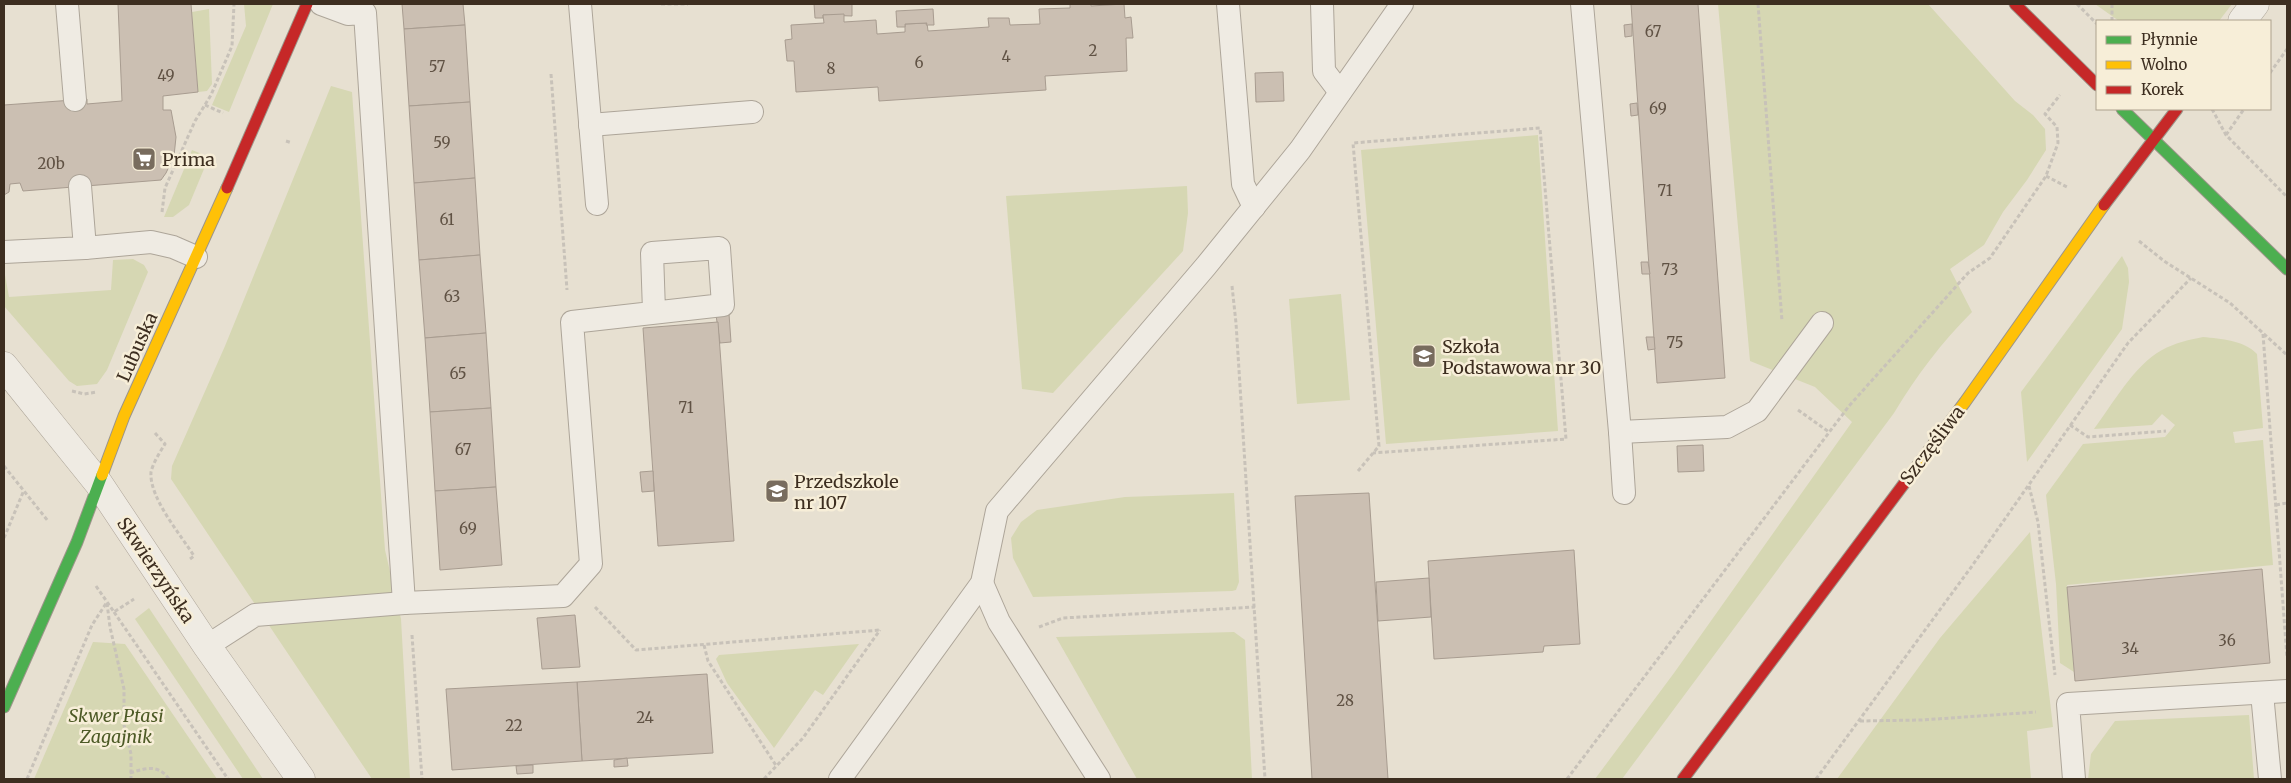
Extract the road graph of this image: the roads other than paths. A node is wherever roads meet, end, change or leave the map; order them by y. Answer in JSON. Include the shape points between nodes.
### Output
{"nodes":[{"id":1,"x":67,"y":4,"type":"edge"},
{"id":2,"x":307,"y":4,"type":"edge"},
{"id":3,"x":321,"y":4,"type":"edge"},
{"id":4,"x":580,"y":4,"type":"edge"},
{"id":5,"x":1228,"y":4,"type":"edge"},
{"id":6,"x":1322,"y":4,"type":"edge"},
{"id":7,"x":1402,"y":4,"type":"edge"},
{"id":8,"x":1582,"y":4,"type":"edge"},
{"id":9,"x":2015,"y":4,"type":"edge"},
{"id":10,"x":2256,"y":4,"type":"edge"},
{"id":11,"x":2243,"y":20,"type":"edge"},
{"id":12,"x":2096,"y":84,"type":"edge"},
{"id":13,"x":1340,"y":92,"type":"junction"},
{"id":14,"x":75,"y":100,"type":"dead end"},
{"id":15,"x":2123,"y":110,"type":"edge"},
{"id":16,"x":2176,"y":110,"type":"edge"},
{"id":17,"x":752,"y":112,"type":"dead end"},
{"id":18,"x":590,"y":125,"type":"junction"},
{"id":19,"x":2154,"y":137,"type":"junction"},
{"id":20,"x":80,"y":186,"type":"dead end"},
{"id":21,"x":597,"y":204,"type":"dead end"},
{"id":22,"x":1254,"y":207,"type":"junction"},
{"id":23,"x":85,"y":248,"type":"junction"},
{"id":24,"x":4,"y":252,"type":"edge"},
{"id":25,"x":196,"y":257,"type":"junction"},
{"id":26,"x":2287,"y":269,"type":"edge"},
{"id":27,"x":654,"y":311,"type":"dead end"},
{"id":28,"x":1822,"y":323,"type":"dead end"},
{"id":29,"x":4,"y":366,"type":"edge"},
{"id":30,"x":1620,"y":432,"type":"junction"},
{"id":31,"x":99,"y":484,"type":"junction"},
{"id":32,"x":1624,"y":493,"type":"dead end"},
{"id":33,"x":982,"y":583,"type":"junction"},
{"id":34,"x":404,"y":603,"type":"junction"},
{"id":35,"x":206,"y":646,"type":"junction"},
{"id":36,"x":2287,"y":691,"type":"edge"},
{"id":37,"x":2262,"y":692,"type":"junction"},
{"id":38,"x":4,"y":707,"type":"edge"},
{"id":39,"x":301,"y":779,"type":"edge"},
{"id":40,"x":840,"y":779,"type":"edge"},
{"id":41,"x":1098,"y":779,"type":"edge"},
{"id":42,"x":1683,"y":779,"type":"edge"},
{"id":43,"x":2074,"y":779,"type":"edge"},
{"id":44,"x":2270,"y":779,"type":"edge"}],
"edges":[{"from":1,"to":14,"type":"lane"},
{"from":2,"to":25,"type":"street","name":"Lubuska"},
{"from":3,"to":34,"type":"lane","via":[[348,14],[365,13]]},
{"from":4,"to":18,"type":"lane"},
{"from":5,"to":22,"type":"lane","via":[[1243,184]]},
{"from":6,"to":13,"type":"lane","via":[[1324,71]]},
{"from":7,"to":13,"type":"lane"},
{"from":8,"to":30,"type":"lane"},
{"from":9,"to":12,"type":"street"},
{"from":10,"to":11,"type":"street"},
{"from":13,"to":22,"type":"lane","via":[[1300,150]]},
{"from":15,"to":19,"type":"street"},
{"from":16,"to":19,"type":"street","name":"Szczęśliwa"},
{"from":17,"to":18,"type":"lane"},
{"from":18,"to":21,"type":"lane"},
{"from":19,"to":26,"type":"street"},
{"from":19,"to":42,"type":"street","name":"Szczęśliwa","via":[[1964,402]]},
{"from":20,"to":23,"type":"lane"},
{"from":22,"to":33,"type":"lane","via":[[997,511]]},
{"from":23,"to":24,"type":"lane"},
{"from":23,"to":25,"type":"lane","via":[[158,243]]},
{"from":25,"to":31,"type":"street","name":"Lubuska","via":[[124,416]]},
{"from":27,"to":34,"type":"lane","via":[[572,322],[591,564],[563,596]]},
{"from":28,"to":30,"type":"lane","via":[[1757,411],[1727,427]]},
{"from":29,"to":31,"type":"street","name":"Skwierzyńska"},
{"from":30,"to":32,"type":"lane"},
{"from":31,"to":35,"type":"street","name":"Skwierzyńska"},
{"from":31,"to":38,"type":"street","name":"Lubuska"},
{"from":33,"to":40,"type":"lane"},
{"from":33,"to":41,"type":"lane","via":[[999,622]]},
{"from":34,"to":35,"type":"lane","via":[[255,615]]},
{"from":35,"to":39,"type":"street","name":"Skwierzyńska"},
{"from":36,"to":37,"type":"lane"},
{"from":37,"to":43,"type":"lane","via":[[2068,707]]},
{"from":37,"to":44,"type":"lane"}]}
